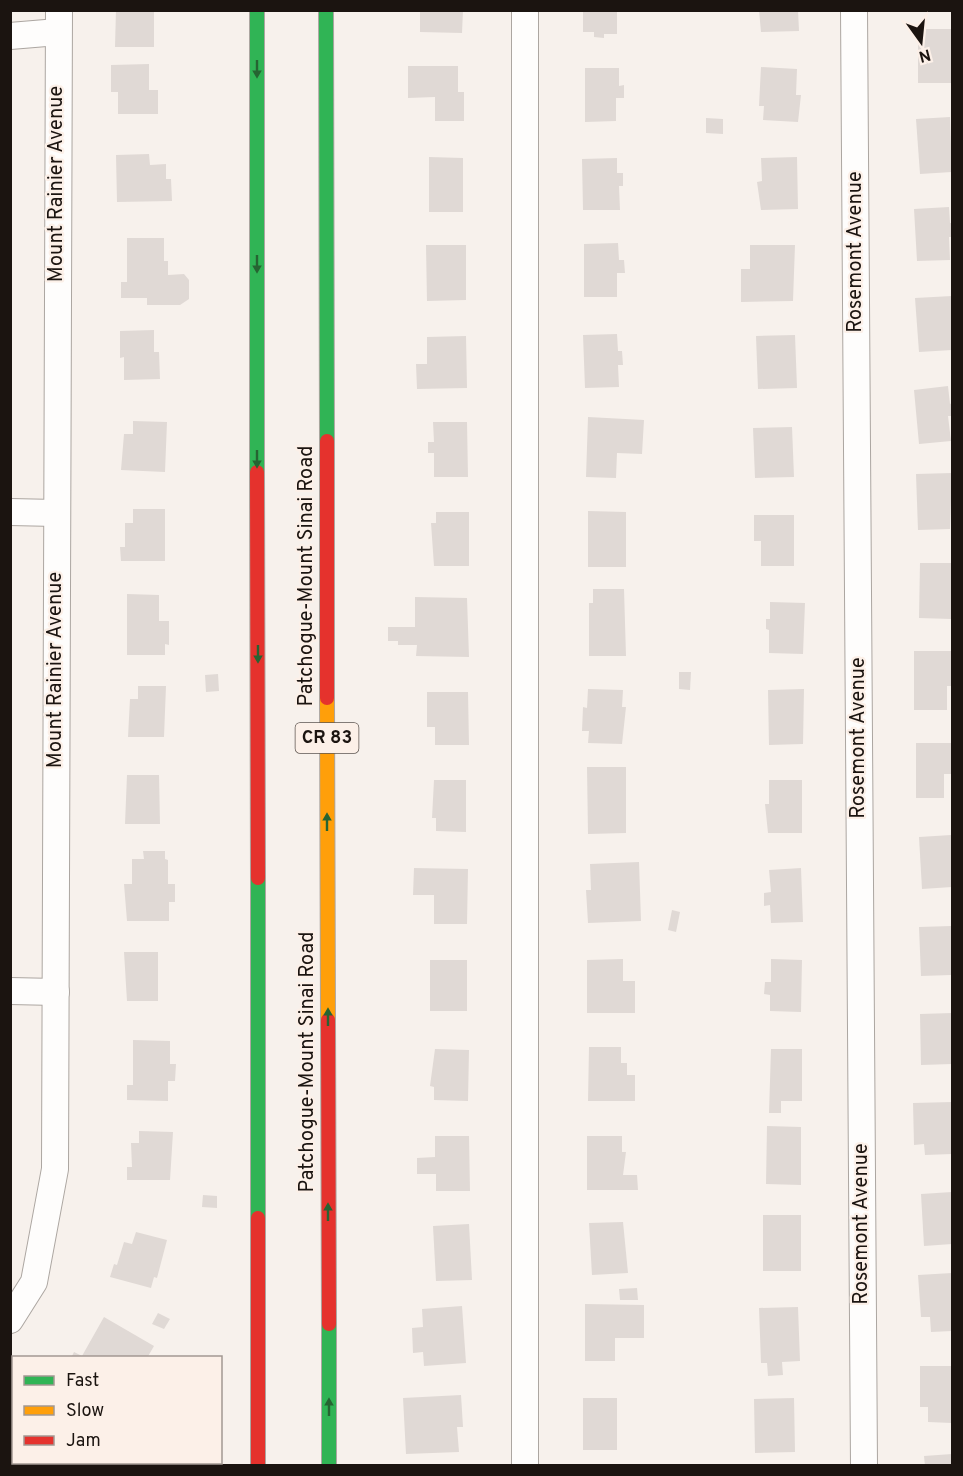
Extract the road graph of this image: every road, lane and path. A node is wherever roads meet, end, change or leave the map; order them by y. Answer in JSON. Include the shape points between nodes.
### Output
{"nodes":[{"id":1,"x":257,"y":10,"type":"edge"},
{"id":2,"x":326,"y":10,"type":"edge"},
{"id":3,"x":525,"y":10,"type":"edge"},
{"id":4,"x":855,"y":10,"type":"edge"},
{"id":5,"x":58,"y":21,"type":"edge"},
{"id":6,"x":10,"y":36,"type":"edge"},
{"id":7,"x":10,"y":512,"type":"edge"},
{"id":8,"x":56,"y":513,"type":"junction"},
{"id":9,"x":10,"y":992,"type":"edge"},
{"id":10,"x":56,"y":992,"type":"junction"},
{"id":11,"x":328,"y":1246,"type":"junction"},
{"id":12,"x":10,"y":1320,"type":"edge"},
{"id":13,"x":344,"y":1383,"type":"dead end"},
{"id":14,"x":258,"y":1462,"type":"edge"},
{"id":15,"x":329,"y":1466,"type":"edge"},
{"id":16,"x":525,"y":1466,"type":"edge"},
{"id":17,"x":864,"y":1466,"type":"edge"}],
"edges":[{"from":1,"to":14,"type":"highway","one_way":true},
{"from":11,"to":2,"type":"highway","name":"Patchogue-Mount Sinai Road","number":"CR 83","one_way":true},
{"from":3,"to":16,"type":"street"},
{"from":4,"to":17,"type":"street","name":"Rosemont Avenue"},
{"from":5,"to":6,"type":"street"},
{"from":5,"to":8,"type":"street","name":"Mount Rainier Avenue"},
{"from":7,"to":8,"type":"street"},
{"from":8,"to":10,"type":"street","name":"Mount Rainier Avenue"},
{"from":9,"to":10,"type":"street"},
{"from":10,"to":12,"type":"street","name":"Mount Rainier Avenue","via":[[55,1169],[34,1282]]},
{"from":11,"to":13,"type":"highway"},
{"from":15,"to":11,"type":"highway","name":"Patchogue-Mount Sinai Road","number":"CR 83","one_way":true}]}
